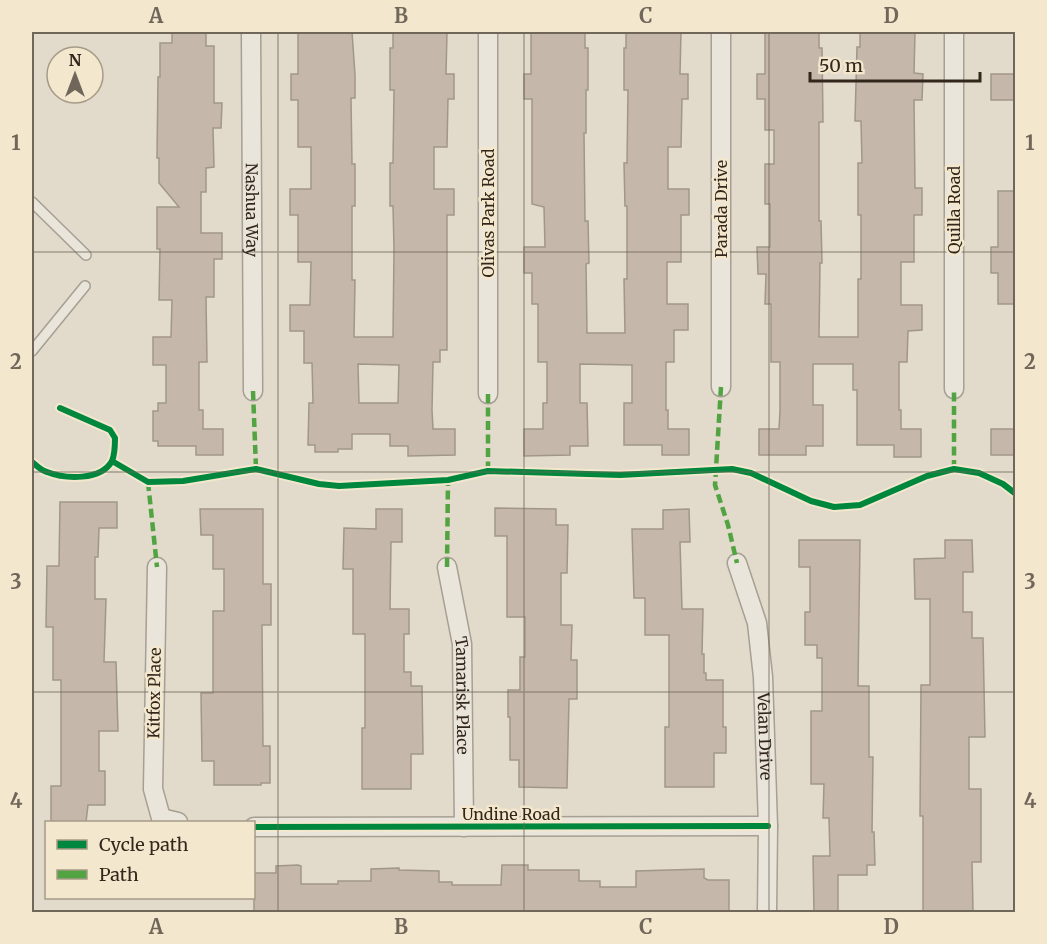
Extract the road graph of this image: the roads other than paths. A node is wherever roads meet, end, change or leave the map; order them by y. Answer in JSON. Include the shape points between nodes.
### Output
{"nodes":[{"id":1,"x":251,"y":32,"type":"edge"},
{"id":2,"x":488,"y":32,"type":"edge"},
{"id":3,"x":721,"y":32,"type":"edge"},
{"id":4,"x":954,"y":32,"type":"edge"},
{"id":5,"x":32,"y":202,"type":"edge"},
{"id":6,"x":86,"y":255,"type":"dead end"},
{"id":7,"x":85,"y":286,"type":"dead end"},
{"id":8,"x":32,"y":351,"type":"edge"},
{"id":9,"x":721,"y":387,"type":"dead end"},
{"id":10,"x":954,"y":390,"type":"dead end"},
{"id":11,"x":253,"y":391,"type":"dead end"},
{"id":12,"x":488,"y":394,"type":"dead end"},
{"id":13,"x":737,"y":563,"type":"dead end"},
{"id":14,"x":157,"y":567,"type":"dead end"},
{"id":15,"x":447,"y":567,"type":"dead end"},
{"id":16,"x":169,"y":820,"type":"edge"},
{"id":17,"x":768,"y":826,"type":"junction"},
{"id":18,"x":255,"y":827,"type":"edge"},
{"id":19,"x":464,"y":827,"type":"junction"},
{"id":20,"x":767,"y":912,"type":"edge"}],
"edges":[{"from":1,"to":11,"type":"street","name":"Nashua Way"},
{"from":2,"to":12,"type":"street","name":"Olivas Park Road"},
{"from":3,"to":9,"type":"street","name":"Parada Drive"},
{"from":4,"to":10,"type":"street","name":"Quilla Road"},
{"from":5,"to":6,"type":"lane"},
{"from":7,"to":8,"type":"lane"},
{"from":13,"to":17,"type":"street","name":"Velan Drive","via":[[757,623],[763,677]]},
{"from":14,"to":16,"type":"street","name":"Kitfox Place","via":[[153,789]]},
{"from":15,"to":19,"type":"street","name":"Tamarisk Place","via":[[462,644]]},
{"from":17,"to":19,"type":"street","name":"Undine Road"},
{"from":17,"to":20,"type":"street","name":"Velan Drive"},
{"from":18,"to":19,"type":"street","name":"Undine Road"}]}
